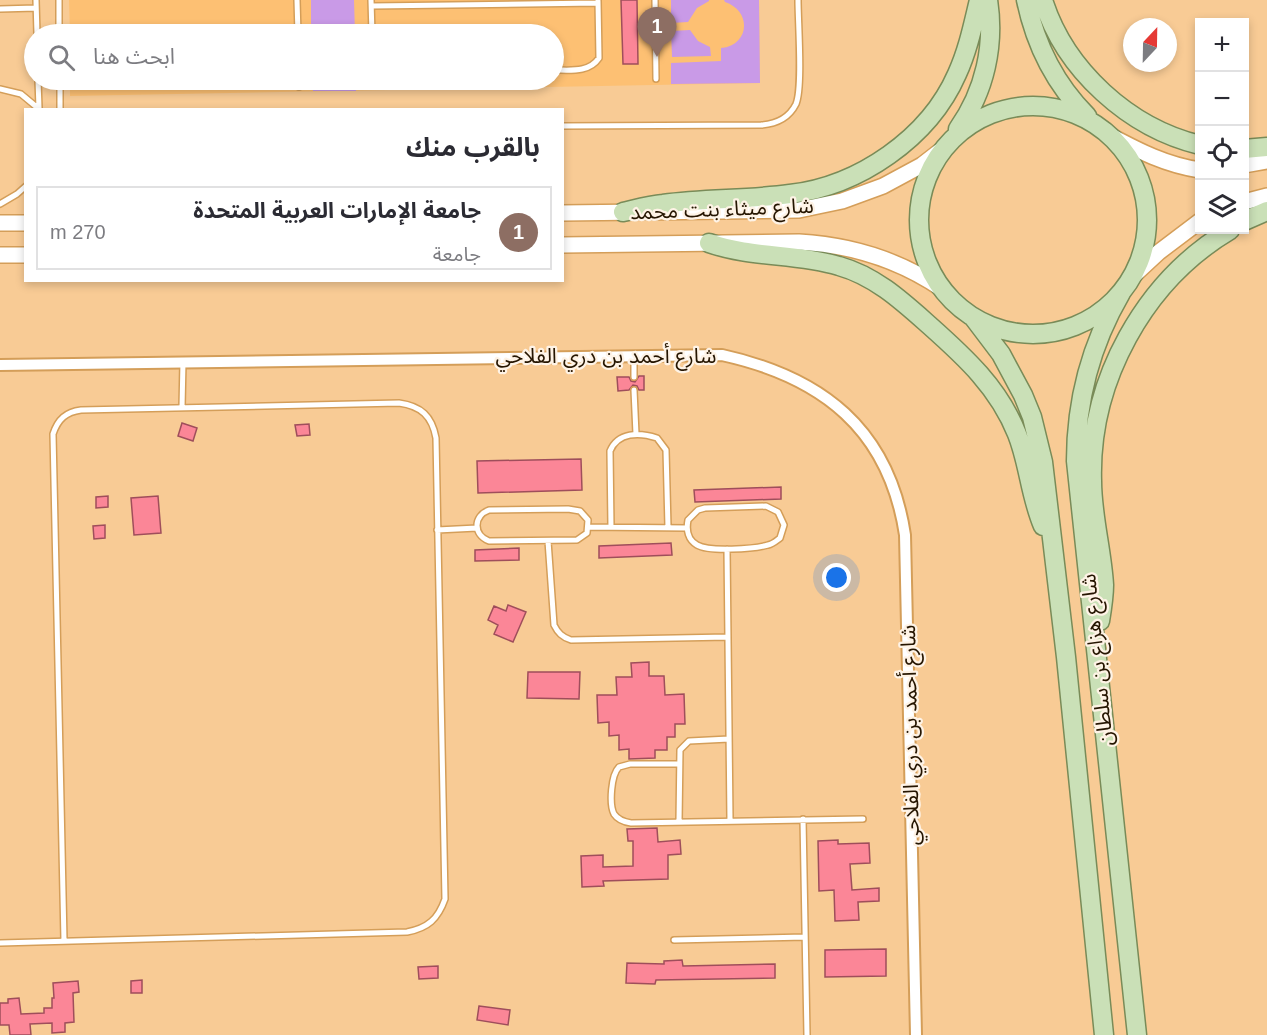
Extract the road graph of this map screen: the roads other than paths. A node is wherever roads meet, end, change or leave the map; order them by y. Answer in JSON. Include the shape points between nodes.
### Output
{"nodes":[{"id":1,"x":36,"y":0,"type":"edge"},
{"id":2,"x":59,"y":0,"type":"edge"},
{"id":3,"x":297,"y":0,"type":"edge"},
{"id":4,"x":655,"y":0,"type":"edge"},
{"id":5,"x":798,"y":0,"type":"edge"},
{"id":6,"x":979,"y":0,"type":"edge"},
{"id":7,"x":988,"y":0,"type":"edge"},
{"id":8,"x":1026,"y":0,"type":"edge"},
{"id":9,"x":1043,"y":0,"type":"edge"},
{"id":10,"x":598,"y":2,"type":"edge"},
{"id":11,"x":371,"y":3,"type":"edge"},
{"id":12,"x":36,"y":8,"type":"junction"},
{"id":13,"x":0,"y":9,"type":"edge"},
{"id":14,"x":37,"y":24,"type":"edge"},
{"id":15,"x":59,"y":24,"type":"edge"},
{"id":16,"x":298,"y":24,"type":"edge"},
{"id":17,"x":372,"y":24,"type":"edge"},
{"id":18,"x":564,"y":70,"type":"edge"},
{"id":19,"x":656,"y":79,"type":"dead end"},
{"id":20,"x":0,"y":89,"type":"edge"},
{"id":21,"x":38,"y":90,"type":"edge"},
{"id":22,"x":60,"y":90,"type":"edge"},
{"id":23,"x":38,"y":108,"type":"edge"},
{"id":24,"x":39,"y":108,"type":"edge"},
{"id":25,"x":60,"y":108,"type":"edge"},
{"id":26,"x":1094,"y":124,"type":"junction"},
{"id":27,"x":564,"y":126,"type":"edge"},
{"id":28,"x":1109,"y":135,"type":"junction"},
{"id":29,"x":1195,"y":144,"type":"edge"},
{"id":30,"x":945,"y":145,"type":"junction"},
{"id":31,"x":1267,"y":147,"type":"edge"},
{"id":32,"x":1249,"y":149,"type":"edge"},
{"id":33,"x":1267,"y":161,"type":"edge"},
{"id":34,"x":1249,"y":164,"type":"edge"},
{"id":35,"x":1195,"y":169,"type":"edge"},
{"id":36,"x":24,"y":188,"type":"edge"},
{"id":37,"x":1267,"y":195,"type":"edge"},
{"id":38,"x":1249,"y":201,"type":"edge"},
{"id":39,"x":0,"y":204,"type":"edge"},
{"id":40,"x":1267,"y":211,"type":"edge"},
{"id":41,"x":623,"y":212,"type":"junction"},
{"id":42,"x":564,"y":213,"type":"edge"},
{"id":43,"x":1249,"y":219,"type":"edge"},
{"id":44,"x":0,"y":223,"type":"edge"},
{"id":45,"x":24,"y":223,"type":"edge"},
{"id":46,"x":1195,"y":225,"type":"edge"},
{"id":47,"x":1224,"y":234,"type":"edge"},
{"id":48,"x":709,"y":243,"type":"junction"},
{"id":49,"x":564,"y":245,"type":"edge"},
{"id":50,"x":0,"y":255,"type":"edge"},
{"id":51,"x":24,"y":255,"type":"edge"},
{"id":52,"x":1126,"y":286,"type":"junction"},
{"id":53,"x":942,"y":289,"type":"junction"},
{"id":54,"x":973,"y":317,"type":"junction"},
{"id":55,"x":634,"y":355,"type":"junction"},
{"id":56,"x":183,"y":362,"type":"junction"},
{"id":57,"x":0,"y":365,"type":"edge"},
{"id":58,"x":634,"y":377,"type":"dead end"},
{"id":59,"x":634,"y":390,"type":"dead end"},
{"id":60,"x":182,"y":407,"type":"junction"},
{"id":61,"x":636,"y":434,"type":"junction"},
{"id":62,"x":588,"y":527,"type":"junction"},
{"id":63,"x":611,"y":527,"type":"junction"},
{"id":64,"x":668,"y":527,"type":"junction"},
{"id":65,"x":477,"y":528,"type":"junction"},
{"id":66,"x":687,"y":528,"type":"junction"},
{"id":67,"x":437,"y":530,"type":"junction"},
{"id":68,"x":548,"y":541,"type":"junction"},
{"id":69,"x":1053,"y":548,"type":"junction"},
{"id":70,"x":727,"y":549,"type":"junction"},
{"id":71,"x":728,"y":637,"type":"junction"},
{"id":72,"x":1095,"y":650,"type":"junction"},
{"id":73,"x":729,"y":739,"type":"junction"},
{"id":74,"x":679,"y":764,"type":"junction"},
{"id":75,"x":803,"y":819,"type":"junction"},
{"id":76,"x":862,"y":819,"type":"dead end"},
{"id":77,"x":730,"y":820,"type":"junction"},
{"id":78,"x":679,"y":822,"type":"junction"},
{"id":79,"x":805,"y":937,"type":"junction"},
{"id":80,"x":64,"y":940,"type":"junction"},
{"id":81,"x":674,"y":940,"type":"dead end"},
{"id":82,"x":0,"y":943,"type":"edge"},
{"id":83,"x":1100,"y":1031,"type":"edge"},
{"id":84,"x":807,"y":1035,"type":"edge"},
{"id":85,"x":916,"y":1035,"type":"edge"},
{"id":86,"x":1137,"y":1035,"type":"edge"}],
"edges":[{"from":1,"to":12,"type":"lane"},
{"from":2,"to":15,"type":"lane"},
{"from":3,"to":16,"type":"lane"},
{"from":4,"to":19,"type":"lane"},
{"from":5,"to":27,"type":"lane","via":[[798,96],[791,112],[778,122]]},
{"from":6,"to":41,"type":"main road","via":[[965,56],[946,96],[919,129],[877,163],[839,182],[792,194],[662,204]]},
{"from":7,"to":30,"type":"main road","via":[[991,45],[985,70],[966,118]]},
{"from":8,"to":26,"type":"main road","via":[[1048,63],[1076,106]]},
{"from":9,"to":29,"type":"main road","via":[[1074,60],[1102,91],[1151,127]]},
{"from":10,"to":11,"type":"lane"},
{"from":10,"to":18,"type":"lane","via":[[598,58],[584,69]]},
{"from":11,"to":17,"type":"lane"},
{"from":12,"to":13,"type":"lane"},
{"from":12,"to":14,"type":"lane"},
{"from":20,"to":23,"type":"lane","via":[[21,94]]},
{"from":21,"to":24,"type":"lane"},
{"from":22,"to":25,"type":"lane"},
{"from":26,"to":28,"type":"main road","name":"شارع هزاع بن سلطان"},
{"from":26,"to":30,"type":"main road","via":[[1066,110],[1035,105],[1004,109],[975,120]]},
{"from":28,"to":35,"type":"main road","via":[[1149,157]]},
{"from":28,"to":52,"type":"main road","name":"شارع هزاع بن سلطان","via":[[1130,159],[1143,188],[1148,218],[1144,249]]},
{"from":30,"to":41,"type":"main road","name":"شارع ميثاء بنت محمد","via":[[884,186],[820,206],[799,210]]},
{"from":30,"to":53,"type":"main road","via":[[926,177],[919,206],[919,235],[927,264]]},
{"from":31,"to":32,"type":"main road"},
{"from":33,"to":34,"type":"main road"},
{"from":36,"to":39,"type":"lane"},
{"from":37,"to":38,"type":"main road"},
{"from":40,"to":43,"type":"main road"},
{"from":41,"to":42,"type":"main road","name":"شارع ميثاء بنت محمد"},
{"from":44,"to":45,"type":"main road"},
{"from":46,"to":52,"type":"main road","via":[[1159,252]]},
{"from":47,"to":72,"type":"main road","via":[[1203,248],[1142,314],[1120,351],[1103,394],[1092,460],[1104,586]]},
{"from":48,"to":49,"type":"main road","name":"شارع ميثاء بنت محمد"},
{"from":48,"to":53,"type":"main road","name":"شارع ميثاء بنت محمد","via":[[800,242],[844,246],[895,262]]},
{"from":48,"to":69,"type":"main road","via":[[741,252],[842,266],[900,300],[971,363],[1004,408],[1017,432],[1037,509]]},
{"from":50,"to":51,"type":"main road"},
{"from":52,"to":54,"type":"main road","via":[[1101,312],[1051,333],[1024,334]]},
{"from":52,"to":72,"type":"main road","name":"شارع هزاع بن سلطان","via":[[1104,322],[1089,362],[1076,436]]},
{"from":53,"to":54,"type":"main road"},
{"from":54,"to":69,"type":"main road","name":"شارع هزاع بن سلطان","via":[[1013,374],[1032,417],[1043,462]]},
{"from":55,"to":56,"type":"street","name":"شارع أحمد بن دري الفلاحي"},
{"from":55,"to":58,"type":"lane"},
{"from":55,"to":85,"type":"street","name":"شارع أحمد بن دري الفلاحي","via":[[722,355],[784,373],[813,389],[857,426],[885,465],[895,488],[906,535]]},
{"from":56,"to":57,"type":"street","name":"شارع أحمد بن دري الفلاحي"},
{"from":56,"to":60,"type":"lane"},
{"from":59,"to":61,"type":"lane"},
{"from":60,"to":67,"type":"lane","via":[[410,404],[429,417],[434,427]]},
{"from":60,"to":80,"type":"lane","via":[[73,411],[60,419],[53,434]]},
{"from":61,"to":63,"type":"lane","via":[[619,439],[610,451]]},
{"from":61,"to":64,"type":"lane","via":[[657,438],[666,450]]},
{"from":62,"to":63,"type":"lane"},
{"from":62,"to":65,"type":"lane","via":[[585,515],[575,509],[489,510],[480,516]]},
{"from":62,"to":68,"type":"lane","via":[[587,533],[577,540]]},
{"from":63,"to":64,"type":"lane"},
{"from":64,"to":66,"type":"lane"},
{"from":65,"to":67,"type":"lane"},
{"from":65,"to":68,"type":"lane","via":[[480,536],[489,541]]},
{"from":66,"to":70,"type":"lane","via":[[697,545]]},
{"from":66,"to":70,"type":"lane","via":[[692,514],[705,508],[766,506],[778,512],[784,525],[775,543]]},
{"from":67,"to":80,"type":"lane","via":[[445,899],[432,922],[421,930],[407,932]]},
{"from":68,"to":71,"type":"lane","via":[[554,625],[565,638]]},
{"from":69,"to":83,"type":"main road","name":"شارع هزاع بن سلطان"},
{"from":70,"to":71,"type":"lane"},
{"from":71,"to":73,"type":"lane"},
{"from":72,"to":86,"type":"main road","name":"شارع هزاع بن سلطان"},
{"from":73,"to":74,"type":"lane","via":[[689,741],[680,750]]},
{"from":73,"to":77,"type":"lane"},
{"from":74,"to":78,"type":"lane"},
{"from":74,"to":78,"type":"lane","via":[[619,767],[613,776],[612,806],[616,817],[625,822]]},
{"from":75,"to":76,"type":"lane"},
{"from":75,"to":77,"type":"lane"},
{"from":75,"to":79,"type":"lane"},
{"from":77,"to":78,"type":"lane"},
{"from":79,"to":81,"type":"lane"},
{"from":79,"to":84,"type":"lane"},
{"from":80,"to":82,"type":"lane"}]}
